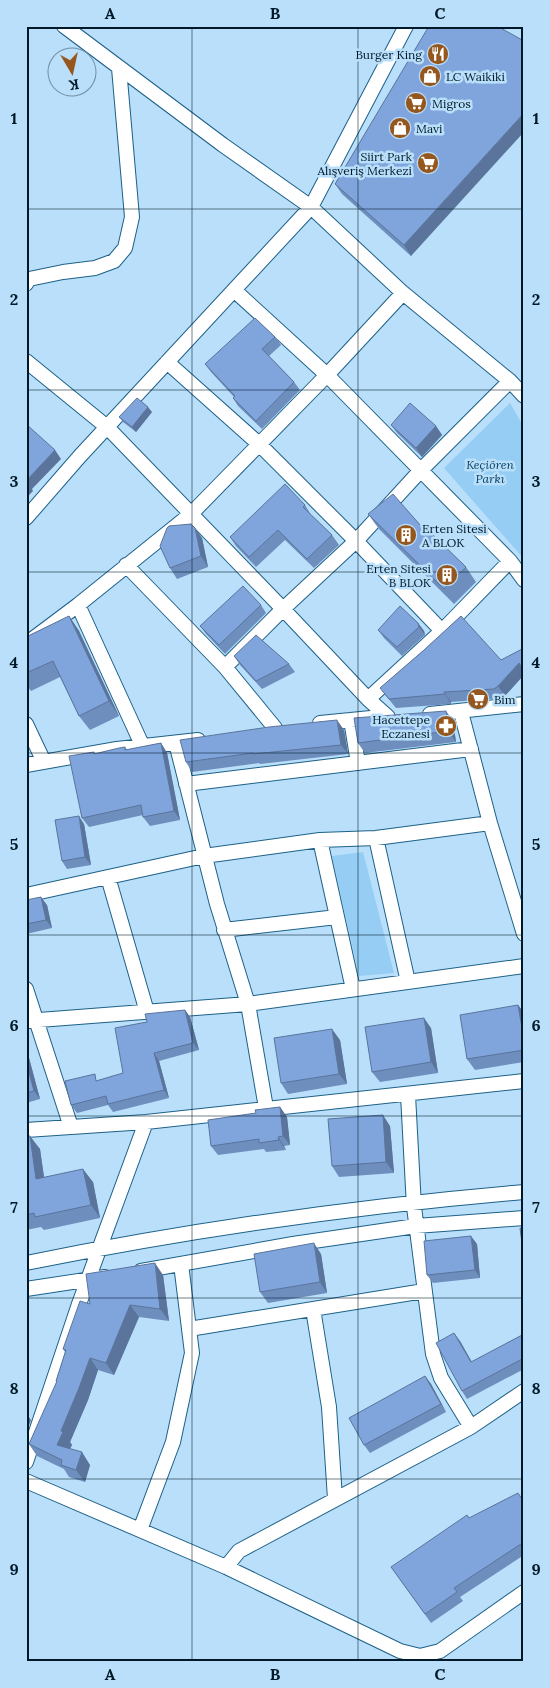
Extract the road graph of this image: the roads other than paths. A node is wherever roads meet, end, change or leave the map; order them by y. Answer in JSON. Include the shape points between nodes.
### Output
{"nodes":[{"id":1,"x":64,"y":26,"type":"edge"},
{"id":2,"x":406,"y":26,"type":"edge"},
{"id":3,"x":119,"y":68,"type":"junction"},
{"id":4,"x":311,"y":207,"type":"junction"},
{"id":5,"x":26,"y":284,"type":"edge"},
{"id":6,"x":234,"y":290,"type":"junction"},
{"id":7,"x":403,"y":293,"type":"junction"},
{"id":8,"x":26,"y":361,"type":"edge"},
{"id":9,"x":167,"y":362,"type":"junction"},
{"id":10,"x":327,"y":375,"type":"junction"},
{"id":11,"x":510,"y":381,"type":"junction"},
{"id":12,"x":524,"y":396,"type":"edge"},
{"id":13,"x":107,"y":427,"type":"junction"},
{"id":14,"x":259,"y":444,"type":"junction"},
{"id":15,"x":421,"y":470,"type":"junction"},
{"id":16,"x":191,"y":514,"type":"junction"},
{"id":17,"x":26,"y":518,"type":"edge"},
{"id":18,"x":356,"y":541,"type":"junction"},
{"id":19,"x":510,"y":561,"type":"junction"},
{"id":20,"x":126,"y":565,"type":"junction"},
{"id":21,"x":524,"y":580,"type":"edge"},
{"id":22,"x":78,"y":605,"type":"junction"},
{"id":23,"x":284,"y":609,"type":"junction"},
{"id":24,"x":442,"y":632,"type":"junction"},
{"id":25,"x":26,"y":644,"type":"edge"},
{"id":26,"x":226,"y":667,"type":"junction"},
{"id":27,"x":368,"y":698,"type":"junction"},
{"id":28,"x":524,"y":704,"type":"edge"},
{"id":29,"x":460,"y":712,"type":"junction"},
{"id":30,"x":388,"y":717,"type":"junction"},
{"id":31,"x":351,"y":720,"type":"junction"},
{"id":32,"x":26,"y":724,"type":"edge"},
{"id":33,"x":303,"y":725,"type":"edge"},
{"id":34,"x":255,"y":731,"type":"edge"},
{"id":35,"x":216,"y":737,"type":"edge"},
{"id":36,"x":176,"y":743,"type":"junction"},
{"id":37,"x":143,"y":747,"type":"junction"},
{"id":38,"x":471,"y":750,"type":"junction"},
{"id":39,"x":44,"y":762,"type":"junction"},
{"id":40,"x":358,"y":763,"type":"junction"},
{"id":41,"x":26,"y":765,"type":"edge"},
{"id":42,"x":186,"y":784,"type":"junction"},
{"id":43,"x":490,"y":823,"type":"junction"},
{"id":44,"x":376,"y":838,"type":"junction"},
{"id":45,"x":320,"y":840,"type":"junction"},
{"id":46,"x":204,"y":856,"type":"junction"},
{"id":47,"x":108,"y":877,"type":"junction"},
{"id":48,"x":26,"y":895,"type":"edge"},
{"id":49,"x":337,"y":917,"type":"junction"},
{"id":50,"x":224,"y":930,"type":"junction"},
{"id":51,"x":524,"y":934,"type":"edge"},
{"id":52,"x":524,"y":966,"type":"edge"},
{"id":53,"x":408,"y":982,"type":"junction"},
{"id":54,"x":26,"y":989,"type":"edge"},
{"id":55,"x":353,"y":989,"type":"junction"},
{"id":56,"x":248,"y":1004,"type":"junction"},
{"id":57,"x":147,"y":1012,"type":"junction"},
{"id":58,"x":31,"y":1021,"type":"edge"},
{"id":59,"x":524,"y":1081,"type":"edge"},
{"id":60,"x":408,"y":1095,"type":"junction"},
{"id":61,"x":266,"y":1108,"type":"junction"},
{"id":62,"x":146,"y":1122,"type":"junction"},
{"id":63,"x":71,"y":1127,"type":"junction"},
{"id":64,"x":26,"y":1130,"type":"edge"},
{"id":65,"x":524,"y":1192,"type":"edge"},
{"id":66,"x":414,"y":1202,"type":"junction"},
{"id":67,"x":524,"y":1218,"type":"edge"},
{"id":68,"x":416,"y":1226,"type":"junction"},
{"id":69,"x":99,"y":1248,"type":"junction"},
{"id":70,"x":26,"y":1263,"type":"edge"},
{"id":71,"x":181,"y":1264,"type":"junction"},
{"id":72,"x":88,"y":1280,"type":"junction"},
{"id":73,"x":26,"y":1289,"type":"edge"},
{"id":74,"x":424,"y":1291,"type":"junction"},
{"id":75,"x":313,"y":1308,"type":"junction"},
{"id":76,"x":189,"y":1329,"type":"junction"},
{"id":77,"x":524,"y":1392,"type":"edge"},
{"id":78,"x":471,"y":1427,"type":"junction"},
{"id":79,"x":26,"y":1462,"type":"edge"},
{"id":80,"x":26,"y":1481,"type":"edge"},
{"id":81,"x":336,"y":1499,"type":"junction"},
{"id":82,"x":140,"y":1530,"type":"junction"},
{"id":83,"x":226,"y":1567,"type":"junction"},
{"id":84,"x":524,"y":1592,"type":"edge"}],
"edges":[{"from":1,"to":3,"type":"street"},
{"from":2,"to":4,"type":"street"},
{"from":3,"to":4,"type":"street"},
{"from":3,"to":5,"type":"street","via":[[132,217],[125,248],[114,261],[95,268],[63,272],[29,280]]},
{"from":4,"to":6,"type":"street"},
{"from":4,"to":7,"type":"street"},
{"from":6,"to":9,"type":"street"},
{"from":6,"to":10,"type":"street"},
{"from":7,"to":10,"type":"street"},
{"from":7,"to":11,"type":"street"},
{"from":8,"to":13,"type":"street"},
{"from":9,"to":13,"type":"street"},
{"from":9,"to":14,"type":"street"},
{"from":10,"to":14,"type":"street"},
{"from":10,"to":15,"type":"street"},
{"from":11,"to":12,"type":"street"},
{"from":11,"to":15,"type":"street"},
{"from":13,"to":16,"type":"street"},
{"from":13,"to":17,"type":"street"},
{"from":14,"to":16,"type":"street"},
{"from":14,"to":18,"type":"street"},
{"from":15,"to":18,"type":"street"},
{"from":15,"to":19,"type":"street"},
{"from":16,"to":20,"type":"street"},
{"from":16,"to":23,"type":"street"},
{"from":18,"to":23,"type":"street"},
{"from":18,"to":24,"type":"street"},
{"from":19,"to":21,"type":"street"},
{"from":19,"to":24,"type":"street"},
{"from":20,"to":22,"type":"street"},
{"from":20,"to":26,"type":"street"},
{"from":22,"to":25,"type":"street"},
{"from":22,"to":37,"type":"street"},
{"from":23,"to":26,"type":"street"},
{"from":23,"to":27,"type":"street"},
{"from":24,"to":27,"type":"street"},
{"from":26,"to":34,"type":"street","via":[[280,728]]},
{"from":27,"to":30,"type":"street"},
{"from":28,"to":29,"type":"street"},
{"from":29,"to":30,"type":"street"},
{"from":29,"to":38,"type":"street"},
{"from":30,"to":31,"type":"street"},
{"from":31,"to":33,"type":"street"},
{"from":31,"to":40,"type":"street"},
{"from":32,"to":39,"type":"street"},
{"from":35,"to":36,"type":"street"},
{"from":36,"to":37,"type":"street"},
{"from":36,"to":42,"type":"street"},
{"from":37,"to":39,"type":"street"},
{"from":38,"to":40,"type":"street"},
{"from":38,"to":43,"type":"street"},
{"from":39,"to":41,"type":"street"},
{"from":40,"to":42,"type":"street"},
{"from":42,"to":46,"type":"street"},
{"from":43,"to":44,"type":"street"},
{"from":43,"to":51,"type":"street"},
{"from":44,"to":45,"type":"street"},
{"from":44,"to":53,"type":"street"},
{"from":45,"to":46,"type":"street"},
{"from":45,"to":49,"type":"street"},
{"from":46,"to":47,"type":"street"},
{"from":46,"to":50,"type":"street"},
{"from":47,"to":48,"type":"street"},
{"from":47,"to":57,"type":"street"},
{"from":49,"to":50,"type":"street"},
{"from":49,"to":55,"type":"street"},
{"from":50,"to":56,"type":"street"},
{"from":52,"to":53,"type":"street"},
{"from":53,"to":55,"type":"street"},
{"from":54,"to":58,"type":"street"},
{"from":55,"to":56,"type":"street"},
{"from":56,"to":57,"type":"street"},
{"from":56,"to":61,"type":"street"},
{"from":57,"to":58,"type":"street"},
{"from":58,"to":63,"type":"street"},
{"from":59,"to":60,"type":"street"},
{"from":60,"to":61,"type":"street"},
{"from":60,"to":66,"type":"street"},
{"from":61,"to":62,"type":"street"},
{"from":62,"to":63,"type":"street"},
{"from":62,"to":69,"type":"street"},
{"from":63,"to":64,"type":"street"},
{"from":65,"to":66,"type":"street"},
{"from":66,"to":68,"type":"street"},
{"from":66,"to":69,"type":"street"},
{"from":67,"to":68,"type":"street"},
{"from":68,"to":71,"type":"street"},
{"from":68,"to":74,"type":"street"},
{"from":69,"to":70,"type":"street"},
{"from":69,"to":72,"type":"street"},
{"from":71,"to":72,"type":"street"},
{"from":71,"to":76,"type":"street"},
{"from":72,"to":73,"type":"street"},
{"from":72,"to":79,"type":"street"},
{"from":74,"to":75,"type":"street"},
{"from":74,"to":78,"type":"street","via":[[438,1370]]},
{"from":75,"to":76,"type":"street"},
{"from":75,"to":81,"type":"street","via":[[329,1407]]},
{"from":76,"to":82,"type":"street","via":[[192,1353],[172,1442]]},
{"from":77,"to":78,"type":"street"},
{"from":78,"to":81,"type":"street"},
{"from":80,"to":82,"type":"street"},
{"from":81,"to":83,"type":"street","via":[[239,1551]]},
{"from":82,"to":83,"type":"street"},
{"from":83,"to":84,"type":"street","via":[[400,1651],[420,1656],[440,1651]]}]}
